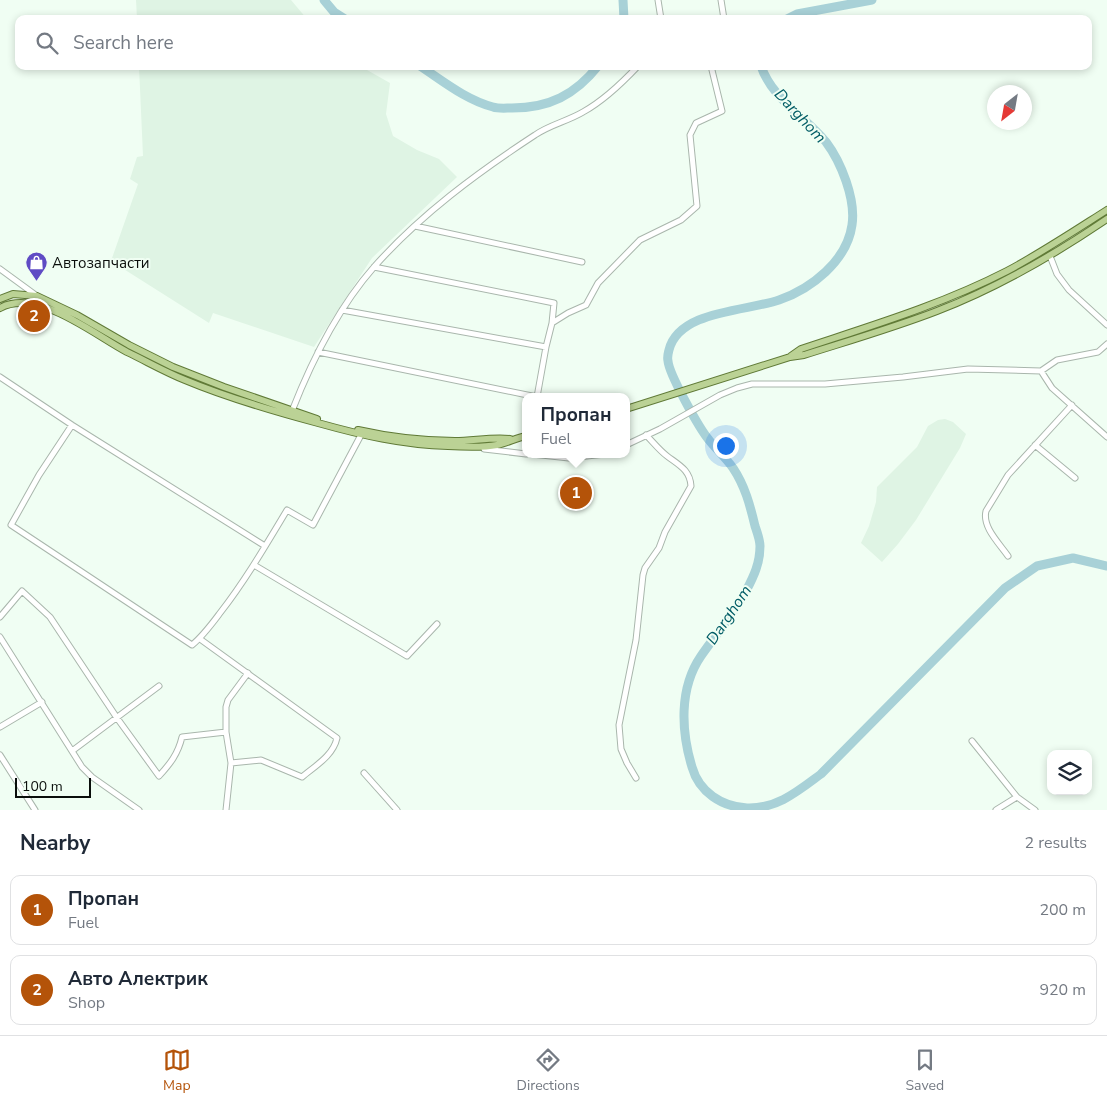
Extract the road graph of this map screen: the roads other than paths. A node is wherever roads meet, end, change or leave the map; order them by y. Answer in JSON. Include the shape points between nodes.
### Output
{"nodes":[{"id":1,"x":658,"y":0,"type":"edge"},
{"id":2,"x":721,"y":0,"type":"edge"},
{"id":3,"x":660,"y":15,"type":"edge"},
{"id":4,"x":723,"y":15,"type":"edge"},
{"id":5,"x":634,"y":70,"type":"edge"},
{"id":6,"x":712,"y":70,"type":"edge"},
{"id":7,"x":1107,"y":210,"type":"edge"},
{"id":8,"x":1107,"y":219,"type":"edge"},
{"id":9,"x":415,"y":226,"type":"junction"},
{"id":10,"x":1050,"y":256,"type":"junction"},
{"id":11,"x":582,"y":262,"type":"dead end"},
{"id":12,"x":374,"y":267,"type":"junction"},
{"id":13,"x":0,"y":269,"type":"edge"},
{"id":14,"x":37,"y":296,"type":"junction"},
{"id":15,"x":0,"y":299,"type":"edge"},
{"id":16,"x":0,"y":308,"type":"edge"},
{"id":17,"x":342,"y":310,"type":"junction"},
{"id":18,"x":552,"y":323,"type":"junction"},
{"id":19,"x":1107,"y":325,"type":"edge"},
{"id":20,"x":1107,"y":344,"type":"edge"},
{"id":21,"x":546,"y":347,"type":"junction"},
{"id":22,"x":318,"y":352,"type":"junction"},
{"id":23,"x":790,"y":357,"type":"junction"},
{"id":24,"x":172,"y":371,"type":"junction"},
{"id":25,"x":1041,"y":371,"type":"junction"},
{"id":26,"x":0,"y":377,"type":"edge"},
{"id":27,"x":538,"y":393,"type":"edge"},
{"id":28,"x":522,"y":394,"type":"edge"},
{"id":29,"x":1072,"y":405,"type":"junction"},
{"id":30,"x":630,"y":408,"type":"edge"},
{"id":31,"x":292,"y":411,"type":"junction"},
{"id":32,"x":72,"y":425,"type":"junction"},
{"id":33,"x":361,"y":435,"type":"junction"},
{"id":34,"x":646,"y":435,"type":"junction"},
{"id":35,"x":522,"y":437,"type":"edge"},
{"id":36,"x":1107,"y":437,"type":"edge"},
{"id":37,"x":511,"y":440,"type":"junction"},
{"id":38,"x":630,"y":443,"type":"edge"},
{"id":39,"x":1035,"y":445,"type":"junction"},
{"id":40,"x":472,"y":447,"type":"junction"},
{"id":41,"x":522,"y":453,"type":"edge"},
{"id":42,"x":1075,"y":478,"type":"dead end"},
{"id":43,"x":265,"y":546,"type":"junction"},
{"id":44,"x":1008,"y":556,"type":"dead end"},
{"id":45,"x":254,"y":565,"type":"junction"},
{"id":46,"x":0,"y":617,"type":"edge"},
{"id":47,"x":437,"y":624,"type":"dead end"},
{"id":48,"x":0,"y":637,"type":"edge"},
{"id":49,"x":200,"y":639,"type":"junction"},
{"id":50,"x":248,"y":673,"type":"junction"},
{"id":51,"x":159,"y":686,"type":"dead end"},
{"id":52,"x":42,"y":702,"type":"junction"},
{"id":53,"x":117,"y":718,"type":"junction"},
{"id":54,"x":0,"y":727,"type":"edge"},
{"id":55,"x":226,"y":732,"type":"junction"},
{"id":56,"x":972,"y":741,"type":"dead end"},
{"id":57,"x":72,"y":751,"type":"junction"},
{"id":58,"x":0,"y":755,"type":"edge"},
{"id":59,"x":232,"y":763,"type":"junction"},
{"id":60,"x":364,"y":773,"type":"dead end"},
{"id":61,"x":636,"y":778,"type":"dead end"},
{"id":62,"x":1017,"y":797,"type":"junction"},
{"id":63,"x":35,"y":810,"type":"edge"},
{"id":64,"x":139,"y":810,"type":"edge"},
{"id":65,"x":226,"y":810,"type":"edge"},
{"id":66,"x":397,"y":810,"type":"edge"},
{"id":67,"x":996,"y":810,"type":"edge"},
{"id":68,"x":1035,"y":810,"type":"edge"}],
"edges":[{"from":1,"to":3,"type":"street"},
{"from":2,"to":4,"type":"street"},
{"from":5,"to":9,"type":"street","via":[[584,112],[536,134],[437,204]]},
{"from":6,"to":18,"type":"street","via":[[722,111],[696,123],[690,135],[697,206],[681,220],[640,240],[598,283],[586,305]]},
{"from":7,"to":23,"type":"main road","via":[[1006,271],[888,320],[801,349]]},
{"from":8,"to":10,"type":"main road"},
{"from":9,"to":11,"type":"street"},
{"from":9,"to":12,"type":"street"},
{"from":10,"to":19,"type":"street","via":[[1057,274],[1070,290]]},
{"from":10,"to":23,"type":"main road","via":[[992,287],[938,310]]},
{"from":12,"to":17,"type":"street"},
{"from":12,"to":18,"type":"street","via":[[554,303]]},
{"from":13,"to":14,"type":"street"},
{"from":14,"to":15,"type":"main road","via":[[13,294]]},
{"from":14,"to":24,"type":"main road"},
{"from":16,"to":24,"type":"main road","via":[[25,302],[54,310],[124,350]]},
{"from":17,"to":21,"type":"street"},
{"from":17,"to":22,"type":"street"},
{"from":18,"to":21,"type":"street"},
{"from":20,"to":25,"type":"street","via":[[1098,352],[1057,360]]},
{"from":21,"to":27,"type":"street"},
{"from":22,"to":28,"type":"street"},
{"from":22,"to":31,"type":"street"},
{"from":23,"to":30,"type":"main road"},
{"from":24,"to":31,"type":"main road"},
{"from":24,"to":33,"type":"main road","via":[[184,380],[260,408]]},
{"from":25,"to":29,"type":"street","via":[[1052,388]]},
{"from":25,"to":34,"type":"street","via":[[968,368],[825,384],[763,383],[720,395]]},
{"from":26,"to":32,"type":"street"},
{"from":29,"to":36,"type":"street"},
{"from":29,"to":39,"type":"street"},
{"from":31,"to":37,"type":"main road","via":[[392,436],[444,441]]},
{"from":32,"to":43,"type":"street"},
{"from":32,"to":49,"type":"street","via":[[39,474],[11,525],[192,645]]},
{"from":33,"to":40,"type":"main road","via":[[427,446]]},
{"from":33,"to":43,"type":"street","via":[[313,525],[287,510]]},
{"from":34,"to":38,"type":"street"},
{"from":34,"to":61,"type":"street","via":[[686,471],[691,478],[691,486],[642,574],[636,640],[619,725],[621,749]]},
{"from":35,"to":37,"type":"main road"},
{"from":37,"to":40,"type":"main road","via":[[498,445]]},
{"from":39,"to":42,"type":"street"},
{"from":39,"to":44,"type":"street","via":[[1008,475],[986,511],[991,532]]},
{"from":40,"to":41,"type":"street"},
{"from":43,"to":45,"type":"street"},
{"from":45,"to":47,"type":"street","via":[[407,656]]},
{"from":45,"to":49,"type":"street"},
{"from":46,"to":53,"type":"street","via":[[22,591],[50,617]]},
{"from":48,"to":52,"type":"street"},
{"from":49,"to":50,"type":"street"},
{"from":50,"to":55,"type":"street","via":[[228,700]]},
{"from":50,"to":59,"type":"street","via":[[337,738],[336,744],[326,758],[302,777],[261,760]]},
{"from":51,"to":53,"type":"street"},
{"from":52,"to":54,"type":"street"},
{"from":52,"to":57,"type":"street"},
{"from":53,"to":55,"type":"street","via":[[159,776],[179,750],[182,737]]},
{"from":53,"to":57,"type":"street"},
{"from":55,"to":59,"type":"street"},
{"from":56,"to":62,"type":"street"},
{"from":57,"to":64,"type":"street","via":[[92,777]]},
{"from":58,"to":63,"type":"street"},
{"from":59,"to":65,"type":"street"},
{"from":60,"to":66,"type":"street"},
{"from":62,"to":67,"type":"street"},
{"from":62,"to":68,"type":"street"}]}
